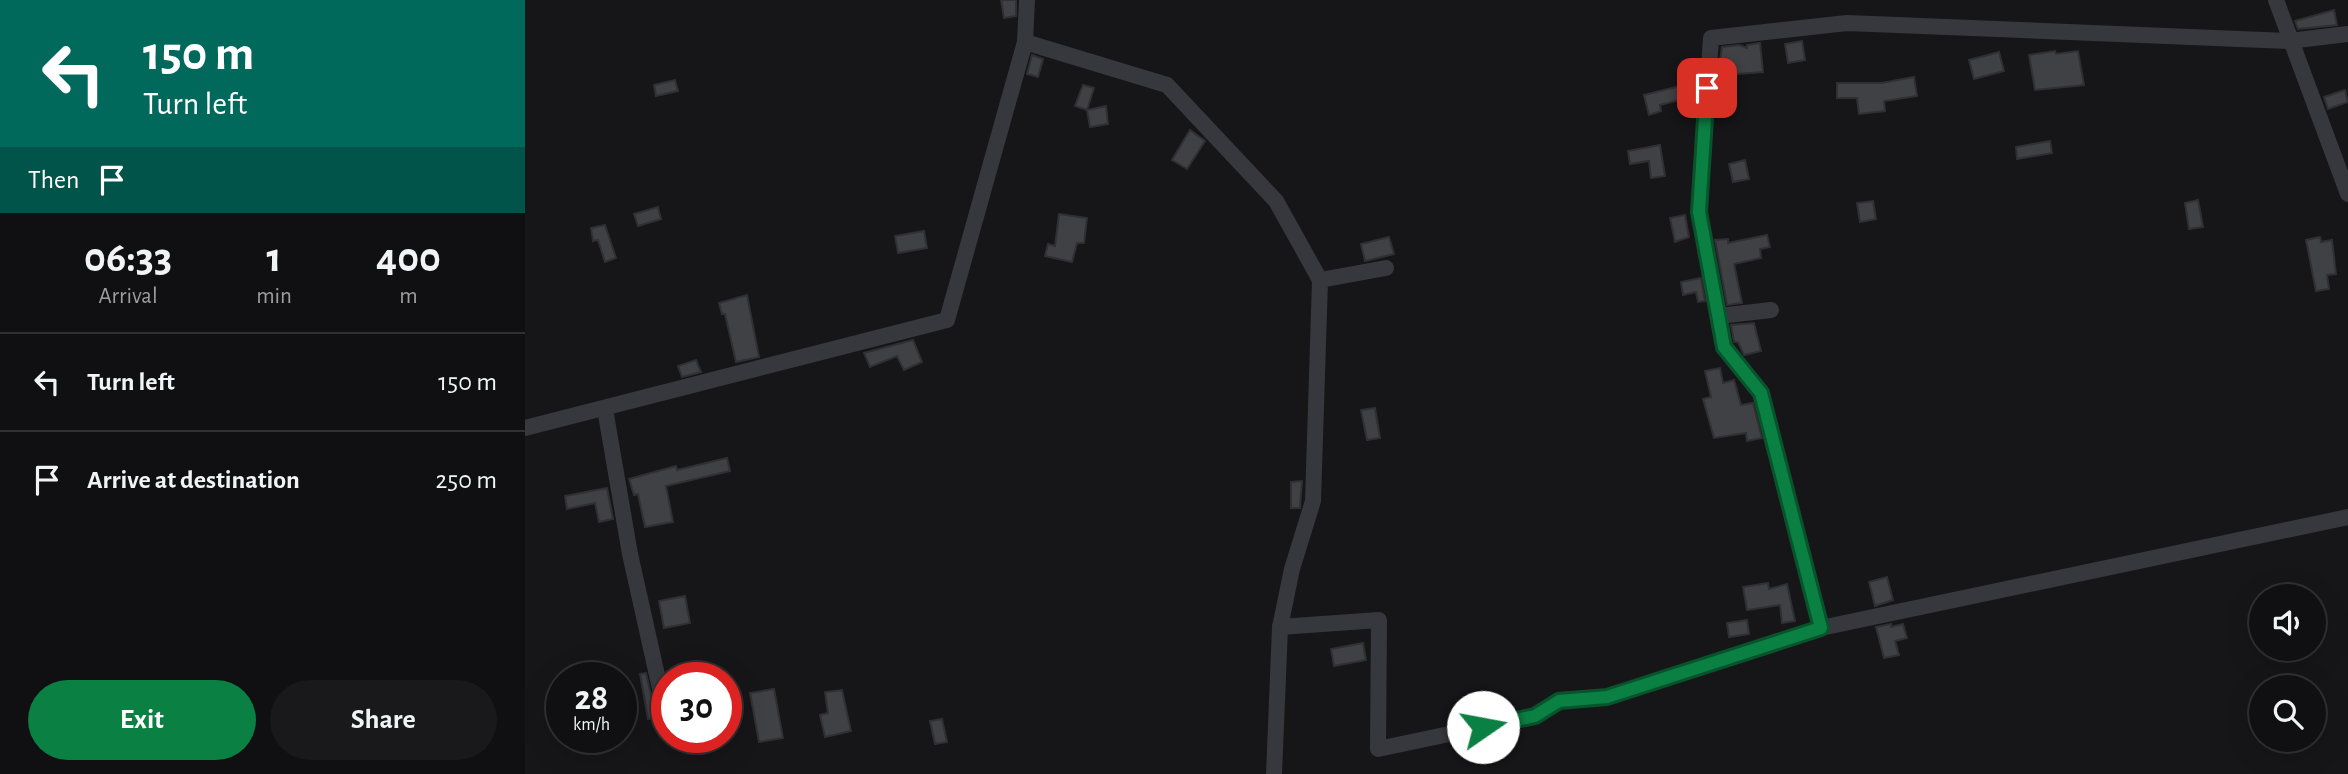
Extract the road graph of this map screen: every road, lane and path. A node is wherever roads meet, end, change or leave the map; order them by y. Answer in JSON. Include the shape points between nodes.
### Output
{"nodes":[{"id":1,"x":1027,"y":0,"type":"edge"},
{"id":2,"x":2276,"y":0,"type":"edge"},
{"id":3,"x":2348,"y":34,"type":"edge"},
{"id":4,"x":2289,"y":41,"type":"junction"},
{"id":5,"x":1025,"y":42,"type":"junction"},
{"id":6,"x":2348,"y":194,"type":"edge"},
{"id":7,"x":1385,"y":268,"type":"dead end"},
{"id":8,"x":1320,"y":280,"type":"junction"},
{"id":9,"x":1771,"y":310,"type":"dead end"},
{"id":10,"x":1719,"y":316,"type":"junction"},
{"id":11,"x":605,"y":409,"type":"junction"},
{"id":12,"x":525,"y":428,"type":"edge"},
{"id":13,"x":2348,"y":517,"type":"edge"},
{"id":14,"x":1280,"y":627,"type":"junction"},
{"id":15,"x":1821,"y":628,"type":"junction"},
{"id":16,"x":654,"y":662,"type":"edge"},
{"id":17,"x":1275,"y":774,"type":"edge"}],
"edges":[{"from":1,"to":5,"type":"street"},
{"from":2,"to":4,"type":"street"},
{"from":3,"to":4,"type":"street"},
{"from":4,"to":6,"type":"street"},
{"from":4,"to":10,"type":"street","via":[[1847,23],[1711,38],[1699,212]]},
{"from":5,"to":8,"type":"street","via":[[1167,85],[1276,201]]},
{"from":5,"to":11,"type":"street","via":[[947,320]]},
{"from":7,"to":8,"type":"street"},
{"from":8,"to":14,"type":"street","via":[[1313,501]]},
{"from":9,"to":10,"type":"street"},
{"from":10,"to":15,"type":"street","via":[[1724,347],[1761,393]]},
{"from":11,"to":12,"type":"street"},
{"from":11,"to":16,"type":"street"},
{"from":13,"to":15,"type":"street"},
{"from":14,"to":15,"type":"street","via":[[1379,620],[1378,749],[1535,716],[1559,701],[1607,697]]},
{"from":14,"to":17,"type":"street"}]}
